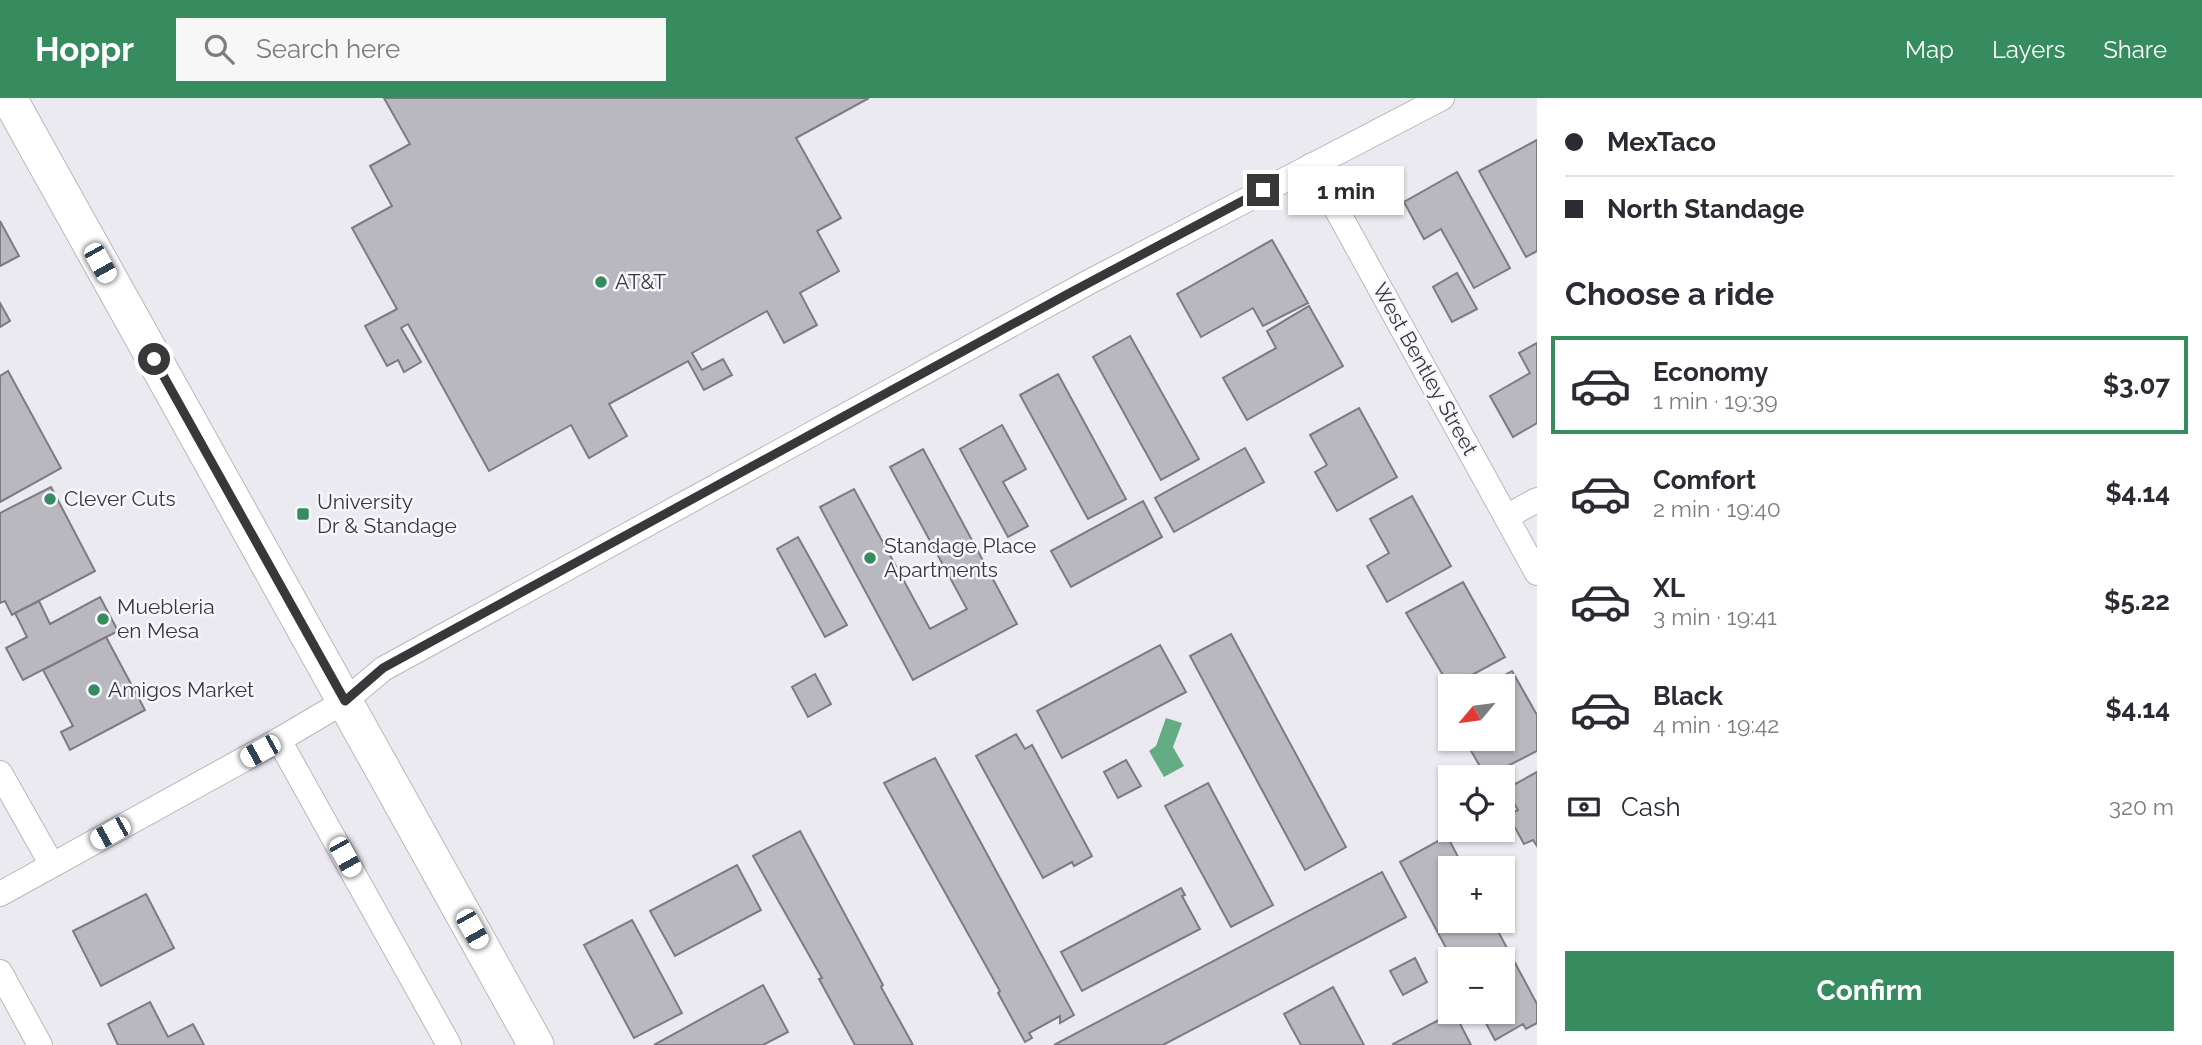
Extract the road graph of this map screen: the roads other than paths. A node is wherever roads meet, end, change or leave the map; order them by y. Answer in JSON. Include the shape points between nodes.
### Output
{"nodes":[{"id":1,"x":9,"y":98,"type":"edge"},
{"id":2,"x":1442,"y":98,"type":"edge"},
{"id":3,"x":1312,"y":165,"type":"junction"},
{"id":4,"x":1537,"y":500,"type":"edge"},
{"id":5,"x":1506,"y":517,"type":"junction"},
{"id":6,"x":1537,"y":573,"type":"edge"},
{"id":7,"x":345,"y":701,"type":"junction"},
{"id":8,"x":279,"y":740,"type":"junction"},
{"id":9,"x":0,"y":773,"type":"edge"},
{"id":10,"x":52,"y":865,"type":"junction"},
{"id":11,"x":0,"y":894,"type":"edge"},
{"id":12,"x":0,"y":972,"type":"edge"},
{"id":13,"x":40,"y":1045,"type":"edge"},
{"id":14,"x":449,"y":1045,"type":"edge"},
{"id":15,"x":536,"y":1045,"type":"edge"}],
"edges":[{"from":1,"to":7,"type":"main road"},
{"from":2,"to":3,"type":"street"},
{"from":3,"to":5,"type":"street","name":"West Bentley Street"},
{"from":3,"to":7,"type":"street","via":[[383,668]]},
{"from":4,"to":5,"type":"street"},
{"from":5,"to":6,"type":"street","name":"West Bentley Street"},
{"from":7,"to":8,"type":"street"},
{"from":7,"to":15,"type":"main road"},
{"from":8,"to":10,"type":"street"},
{"from":8,"to":14,"type":"street"},
{"from":9,"to":10,"type":"street"},
{"from":10,"to":11,"type":"street"},
{"from":12,"to":13,"type":"street"}]}
